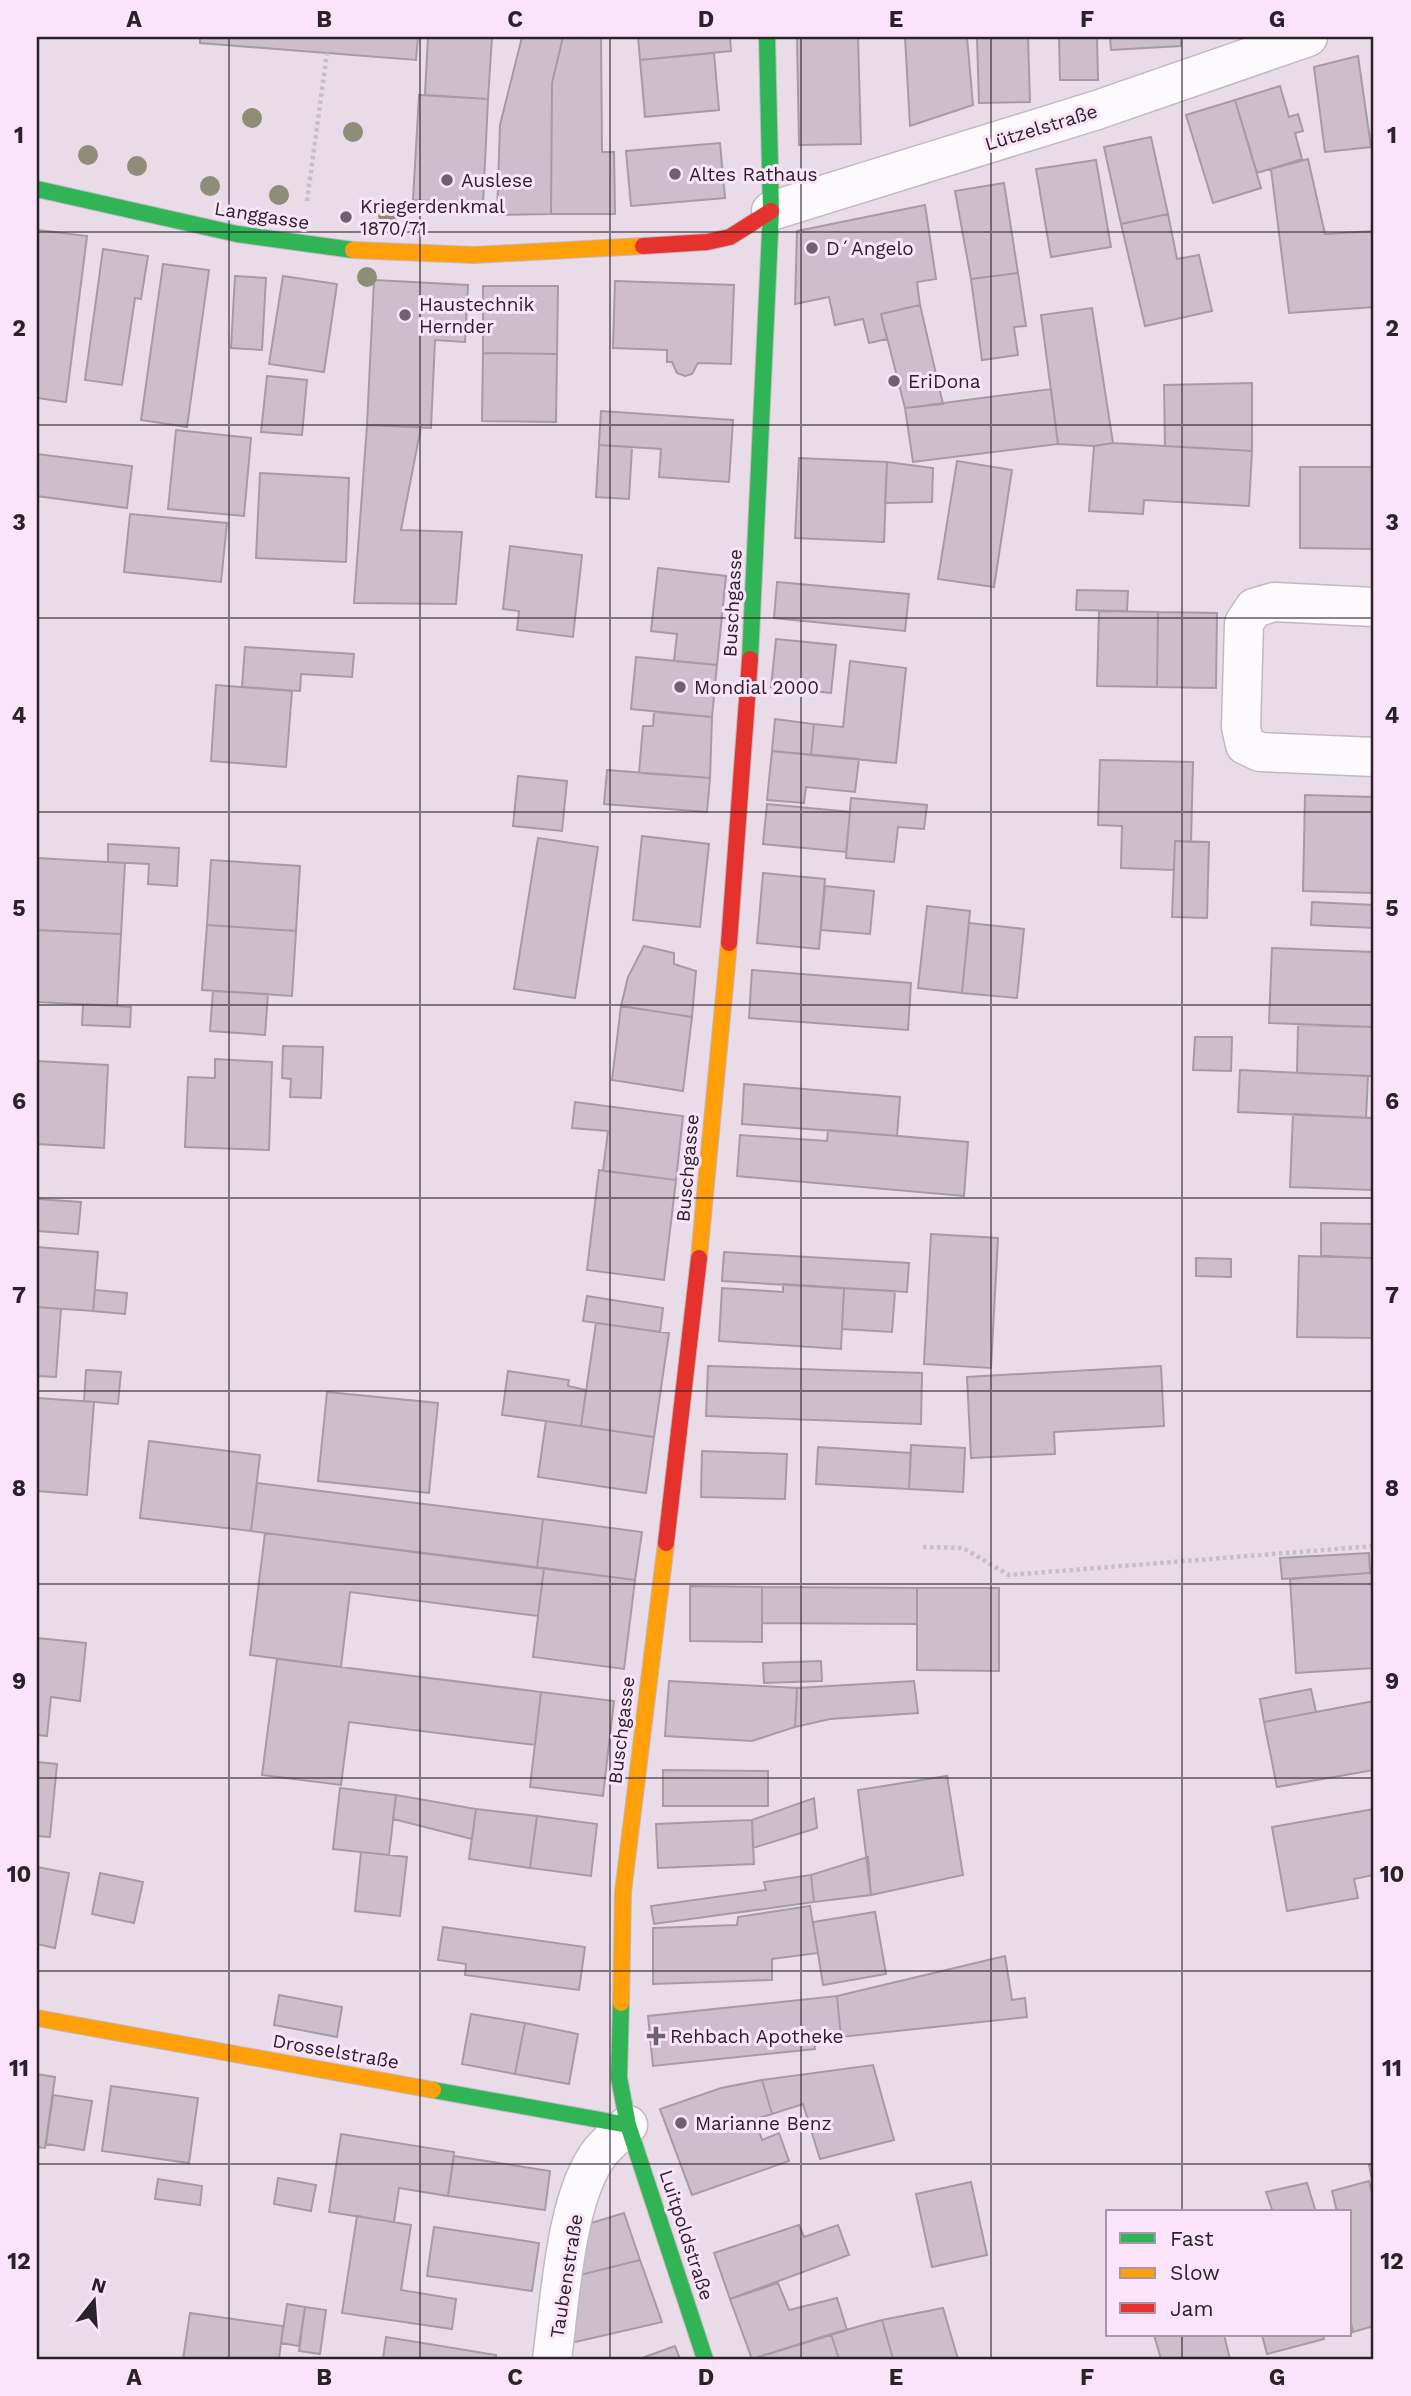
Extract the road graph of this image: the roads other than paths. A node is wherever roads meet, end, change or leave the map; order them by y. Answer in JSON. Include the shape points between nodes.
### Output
{"nodes":[{"id":1,"x":767,"y":37,"type":"edge"},
{"id":2,"x":1308,"y":37,"type":"edge"},
{"id":3,"x":37,"y":189,"type":"edge"},
{"id":4,"x":771,"y":211,"type":"junction"},
{"id":5,"x":1374,"y":607,"type":"edge"},
{"id":6,"x":1374,"y":757,"type":"edge"},
{"id":7,"x":37,"y":2018,"type":"edge"},
{"id":8,"x":628,"y":2125,"type":"junction"},
{"id":9,"x":552,"y":2359,"type":"edge"},
{"id":10,"x":705,"y":2359,"type":"edge"}],
"edges":[{"from":1,"to":4,"type":"street","name":"Buschgasse"},
{"from":2,"to":4,"type":"street","name":"Lützelstraße","via":[[1097,110]]},
{"from":3,"to":4,"type":"street","name":"Langgasse","via":[[300,243],[439,255],[707,242],[730,237]]},
{"from":4,"to":8,"type":"street","name":"Buschgasse","via":[[761,474],[737,853],[670,1535],[643,1710],[623,1892],[619,2078]]},
{"from":5,"to":6,"type":"street","via":[[1274,602],[1254,608],[1244,623],[1241,727],[1245,745],[1260,752]]},
{"from":7,"to":8,"type":"street","name":"Drosselstraße"},
{"from":8,"to":9,"type":"street","name":"Taubenstraße","via":[[600,2152],[571,2223]]},
{"from":8,"to":10,"type":"street","name":"Luitpoldstraße"}]}
